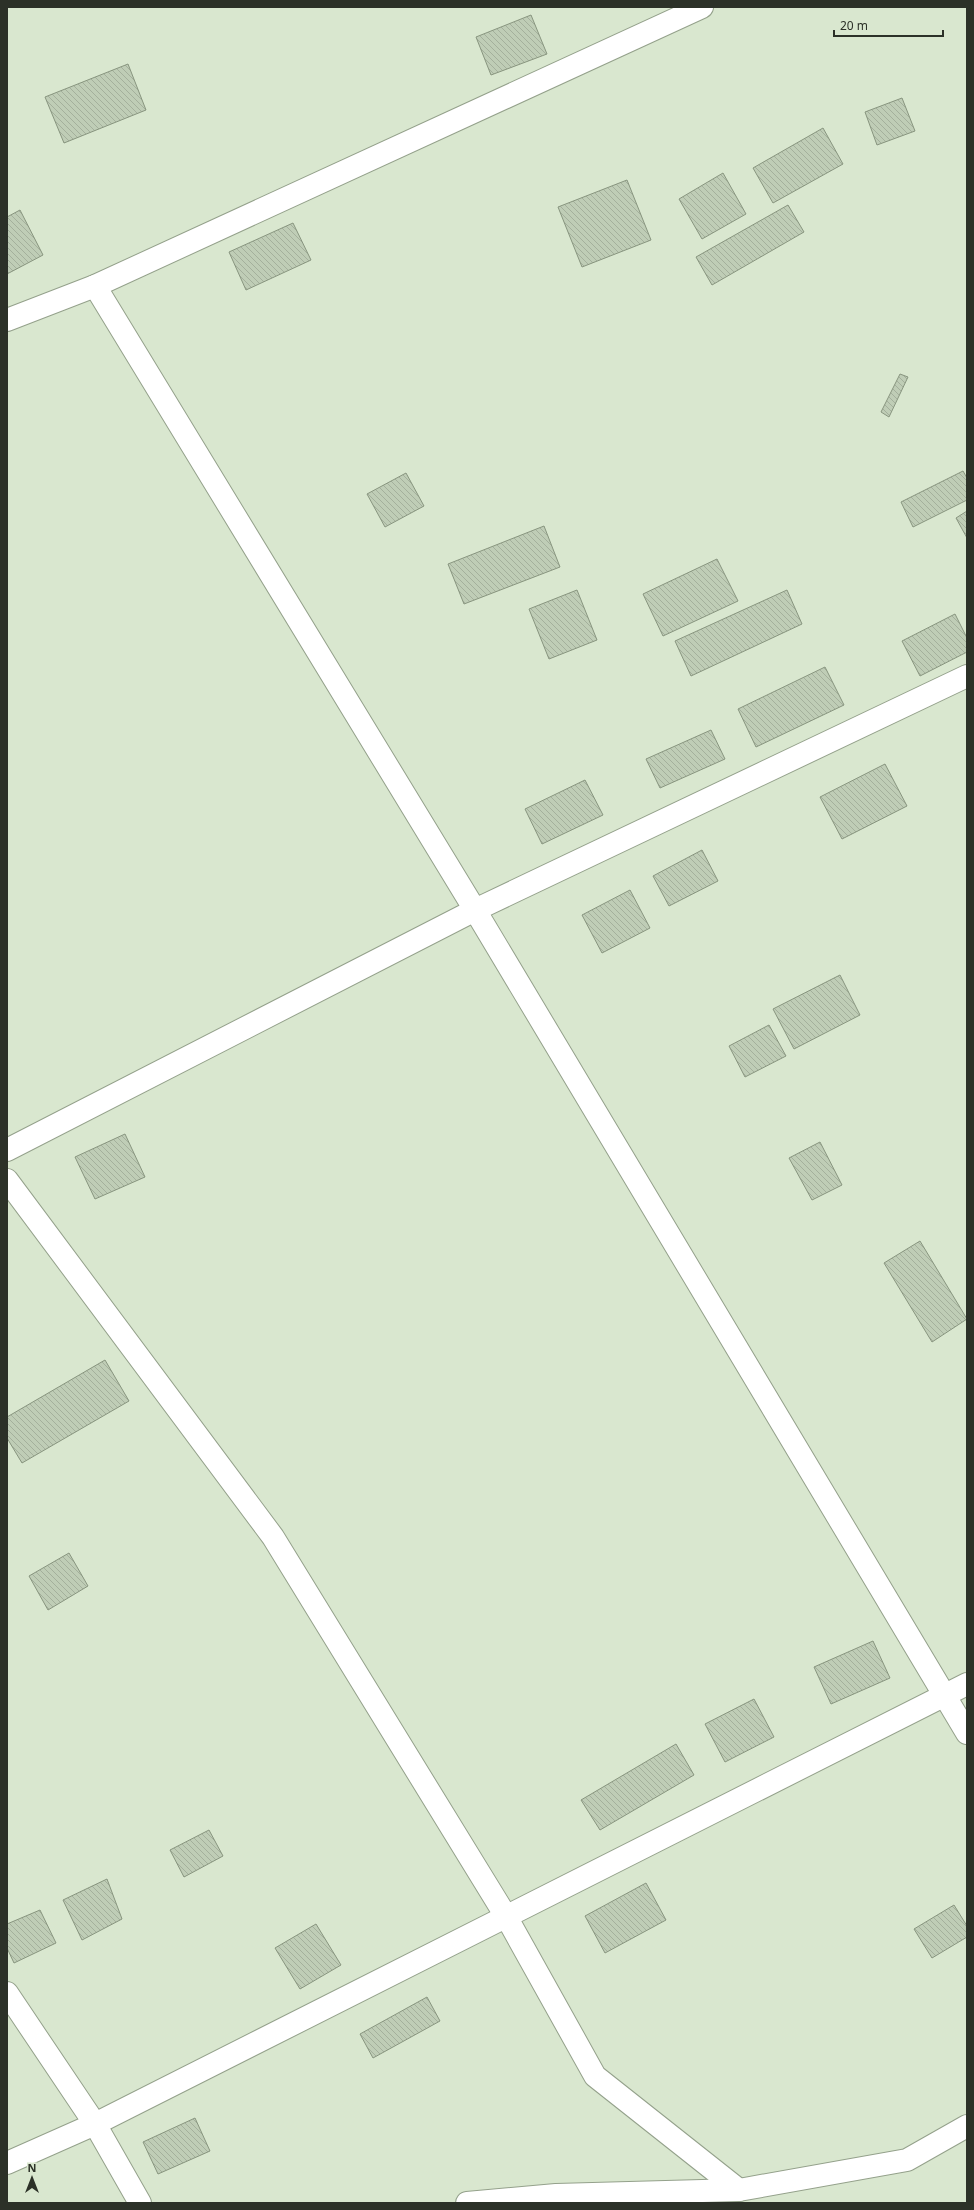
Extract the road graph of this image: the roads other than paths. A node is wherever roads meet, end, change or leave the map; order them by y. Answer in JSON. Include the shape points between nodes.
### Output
{"nodes":[{"id":1,"x":702,"y":7,"type":"edge"},
{"id":2,"x":95,"y":286,"type":"junction"},
{"id":3,"x":7,"y":320,"type":"edge"},
{"id":4,"x":967,"y":676,"type":"edge"},
{"id":5,"x":475,"y":910,"type":"junction"},
{"id":6,"x":7,"y":1150,"type":"edge"},
{"id":7,"x":7,"y":1180,"type":"edge"},
{"id":8,"x":967,"y":1684,"type":"edge"},
{"id":9,"x":944,"y":1696,"type":"junction"},
{"id":10,"x":967,"y":1733,"type":"edge"},
{"id":11,"x":507,"y":1918,"type":"junction"},
{"id":12,"x":7,"y":1993,"type":"edge"},
{"id":13,"x":95,"y":2124,"type":"junction"},
{"id":14,"x":967,"y":2126,"type":"edge"},
{"id":15,"x":7,"y":2163,"type":"edge"},
{"id":16,"x":739,"y":2190,"type":"junction"},
{"id":17,"x":140,"y":2203,"type":"edge"},
{"id":18,"x":467,"y":2203,"type":"edge"}],
"edges":[{"from":1,"to":2,"type":"street"},
{"from":2,"to":3,"type":"street"},
{"from":2,"to":5,"type":"street"},
{"from":4,"to":5,"type":"street"},
{"from":5,"to":6,"type":"street"},
{"from":5,"to":9,"type":"street"},
{"from":7,"to":11,"type":"street","via":[[273,1537]]},
{"from":8,"to":9,"type":"street"},
{"from":9,"to":10,"type":"street"},
{"from":9,"to":11,"type":"street"},
{"from":11,"to":13,"type":"street"},
{"from":11,"to":16,"type":"street","via":[[595,2076]]},
{"from":12,"to":13,"type":"street"},
{"from":13,"to":15,"type":"street"},
{"from":13,"to":17,"type":"street"},
{"from":14,"to":16,"type":"street","via":[[908,2160]]},
{"from":16,"to":18,"type":"street","via":[[556,2195]]}]}
